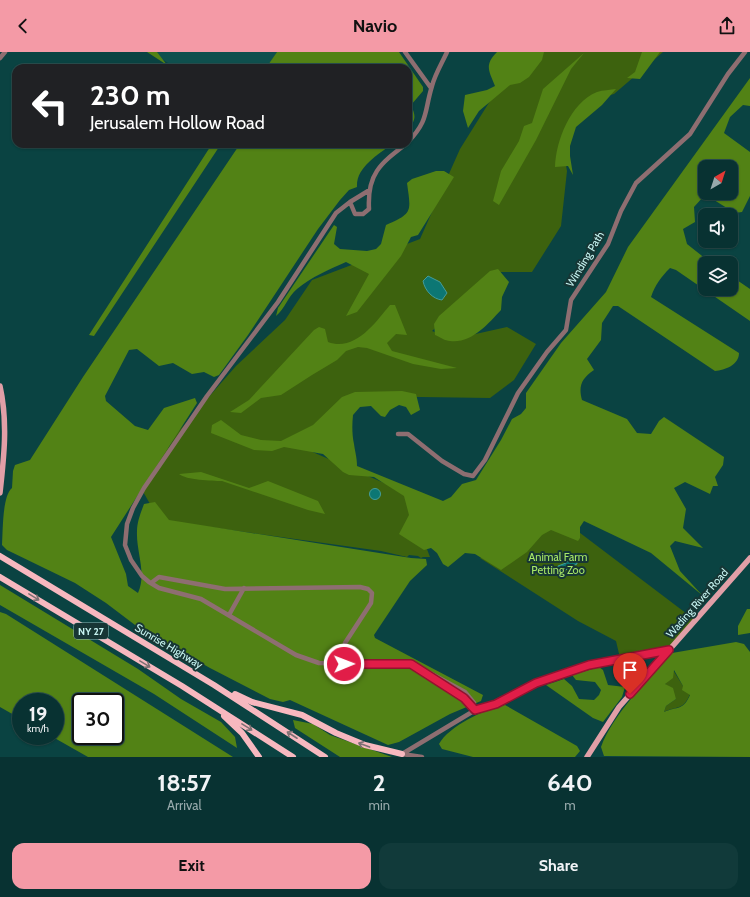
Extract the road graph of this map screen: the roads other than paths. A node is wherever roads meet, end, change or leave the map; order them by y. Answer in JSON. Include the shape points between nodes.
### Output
{"nodes":[{"id":1,"x":6,"y":52,"type":"edge"},
{"id":2,"x":405,"y":52,"type":"edge"},
{"id":3,"x":447,"y":52,"type":"edge"},
{"id":4,"x":745,"y":52,"type":"edge"},
{"id":5,"x":0,"y":58,"type":"edge"},
{"id":6,"x":431,"y":88,"type":"junction"},
{"id":7,"x":412,"y":138,"type":"edge"},
{"id":8,"x":400,"y":148,"type":"edge"},
{"id":9,"x":368,"y":191,"type":"junction"},
{"id":10,"x":350,"y":202,"type":"junction"},
{"id":11,"x":0,"y":386,"type":"edge"},
{"id":12,"x":398,"y":434,"type":"dead end"},
{"id":13,"x":1,"y":486,"type":"edge"},
{"id":14,"x":0,"y":493,"type":"edge"},
{"id":15,"x":0,"y":556,"type":"edge"},
{"id":16,"x":750,"y":558,"type":"edge"},
{"id":17,"x":0,"y":577,"type":"edge"},
{"id":18,"x":151,"y":583,"type":"junction"},
{"id":19,"x":244,"y":588,"type":"junction"},
{"id":20,"x":229,"y":615,"type":"junction"},
{"id":21,"x":669,"y":650,"type":"junction"},
{"id":22,"x":344,"y":664,"type":"junction"},
{"id":23,"x":195,"y":673,"type":"junction"},
{"id":24,"x":203,"y":699,"type":"junction"},
{"id":25,"x":474,"y":709,"type":"junction"},
{"id":26,"x":402,"y":754,"type":"junction"},
{"id":27,"x":259,"y":757,"type":"edge"},
{"id":28,"x":293,"y":757,"type":"edge"},
{"id":29,"x":325,"y":757,"type":"edge"},
{"id":30,"x":422,"y":757,"type":"edge"},
{"id":31,"x":587,"y":757,"type":"edge"}],
"edges":[{"from":1,"to":5,"type":"street"},
{"from":2,"to":6,"type":"street"},
{"from":3,"to":6,"type":"street"},
{"from":4,"to":12,"type":"street","name":"Winding Path","via":[[690,134],[636,183],[608,244],[571,300],[566,330],[518,393],[485,460],[474,476],[464,474],[442,461],[408,434]]},
{"from":6,"to":7,"type":"street","via":[[427,114]]},
{"from":8,"to":9,"type":"street","via":[[376,171]]},
{"from":9,"to":10,"type":"street"},
{"from":9,"to":10,"type":"street","via":[[369,209],[363,214],[355,214]]},
{"from":10,"to":18,"type":"street","via":[[336,213],[278,302],[207,396],[132,508],[127,524],[126,545],[131,560],[142,576]]},
{"from":11,"to":13,"type":"main road","via":[[5,426]]},
{"from":13,"to":14,"type":"main road"},
{"from":15,"to":23,"type":"highway","name":"Sunrise Highway","number":"NY 27"},
{"from":16,"to":21,"type":"main road","name":"Wading River Road"},
{"from":17,"to":24,"type":"highway","number":"NY 27","one_way":true},
{"from":18,"to":19,"type":"street","via":[[159,577],[206,587]]},
{"from":18,"to":20,"type":"street","via":[[160,588],[201,599]]},
{"from":19,"to":20,"type":"street"},
{"from":19,"to":22,"type":"street","via":[[368,589],[372,593],[372,603],[345,643]]},
{"from":20,"to":22,"type":"street","via":[[307,661]]},
{"from":21,"to":25,"type":"street","via":[[589,665],[536,683],[496,704]]},
{"from":21,"to":31,"type":"main road","name":"Wading River Road","via":[[619,707]]},
{"from":22,"to":25,"type":"street","via":[[411,664],[469,696],[474,703]]},
{"from":26,"to":23,"type":"highway","one_way":true,"via":[[357,742],[296,713],[247,700]]},
{"from":29,"to":23,"type":"highway","name":"Sunrise Highway","number":"NY 27","one_way":true},
{"from":24,"to":27,"type":"highway","via":[[238,729]]},
{"from":24,"to":28,"type":"highway","number":"NY 27","one_way":true},
{"from":25,"to":26,"type":"street"},
{"from":26,"to":30,"type":"street"}]}
